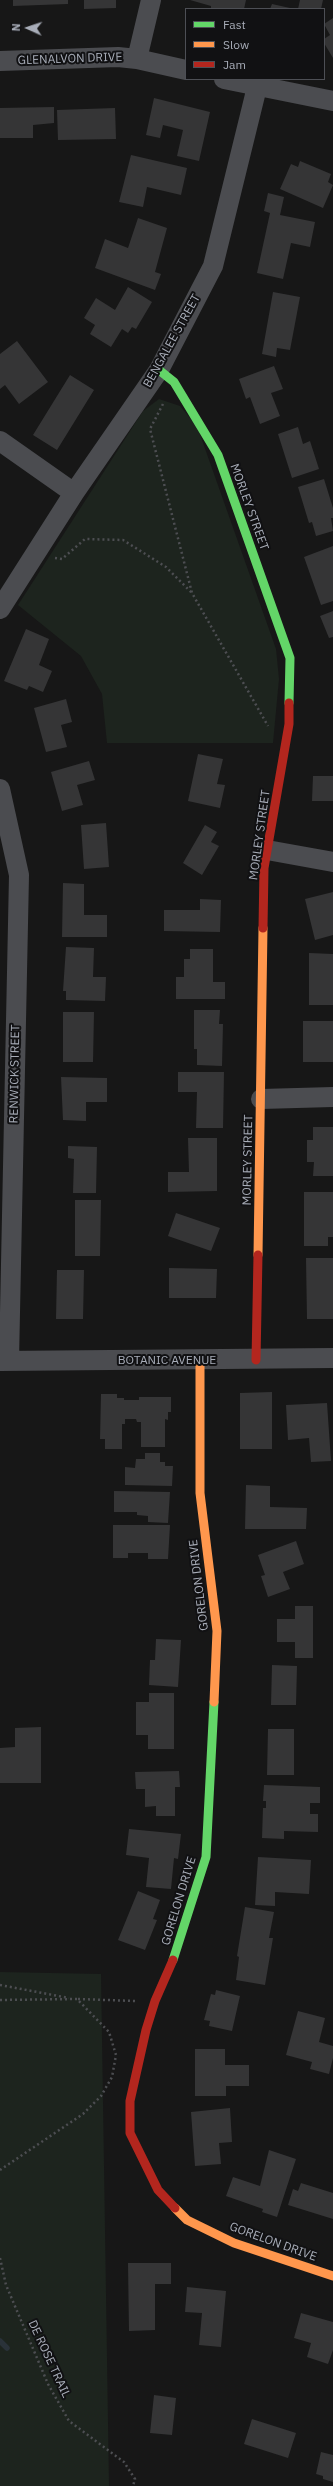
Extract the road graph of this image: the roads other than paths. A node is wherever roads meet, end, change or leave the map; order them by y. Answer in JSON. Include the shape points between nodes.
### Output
{"nodes":[{"id":1,"x":151,"y":0,"type":"edge"},
{"id":2,"x":137,"y":59,"type":"junction"},
{"id":3,"x":0,"y":61,"type":"edge"},
{"id":4,"x":185,"y":70,"type":"edge"},
{"id":5,"x":228,"y":80,"type":"edge"},
{"id":6,"x":257,"y":87,"type":"junction"},
{"id":7,"x":333,"y":101,"type":"edge"},
{"id":8,"x":166,"y":376,"type":"junction"},
{"id":9,"x":0,"y":441,"type":"edge"},
{"id":10,"x":74,"y":493,"type":"junction"},
{"id":11,"x":0,"y":609,"type":"edge"},
{"id":12,"x":0,"y":789,"type":"edge"},
{"id":13,"x":267,"y":850,"type":"junction"},
{"id":14,"x":333,"y":862,"type":"edge"},
{"id":15,"x":333,"y":1097,"type":"edge"},
{"id":16,"x":261,"y":1099,"type":"junction"},
{"id":17,"x":333,"y":1358,"type":"edge"},
{"id":18,"x":256,"y":1360,"type":"junction"},
{"id":19,"x":4,"y":1361,"type":"edge"},
{"id":20,"x":200,"y":1361,"type":"junction"},
{"id":21,"x":333,"y":2276,"type":"edge"}],
"edges":[{"from":1,"to":2,"type":"street"},
{"from":2,"to":3,"type":"street","name":"GLENALVON DRIVE","via":[[118,57]]},
{"from":2,"to":4,"type":"street","name":"GLENALVON DRIVE"},
{"from":5,"to":6,"type":"street"},
{"from":6,"to":7,"type":"street"},
{"from":6,"to":8,"type":"street","name":"BENGALEE STREET","via":[[213,266]]},
{"from":8,"to":10,"type":"street","name":"BENGALEE STREET"},
{"from":8,"to":13,"type":"street","name":"MORLEY STREET","via":[[218,455],[290,658],[289,724]]},
{"from":9,"to":10,"type":"street"},
{"from":10,"to":11,"type":"street","name":"BENGALEE STREET"},
{"from":12,"to":19,"type":"street","name":"RENWICK STREET","via":[[19,874]]},
{"from":13,"to":14,"type":"street"},
{"from":13,"to":16,"type":"street","name":"MORLEY STREET","via":[[264,868]]},
{"from":15,"to":16,"type":"street"},
{"from":16,"to":18,"type":"street","name":"MORLEY STREET"},
{"from":17,"to":18,"type":"street","name":"BOTANIC AVENUE"},
{"from":18,"to":20,"type":"street","name":"BOTANIC AVENUE"},
{"from":19,"to":20,"type":"street","name":"BOTANIC AVENUE"},
{"from":20,"to":21,"type":"street","name":"GORELON DRIVE","via":[[200,1493],[217,1632],[206,1857],[169,1974],[155,2001],[141,2049],[130,2101],[130,2133],[158,2190],[187,2220],[227,2240]]}]}
